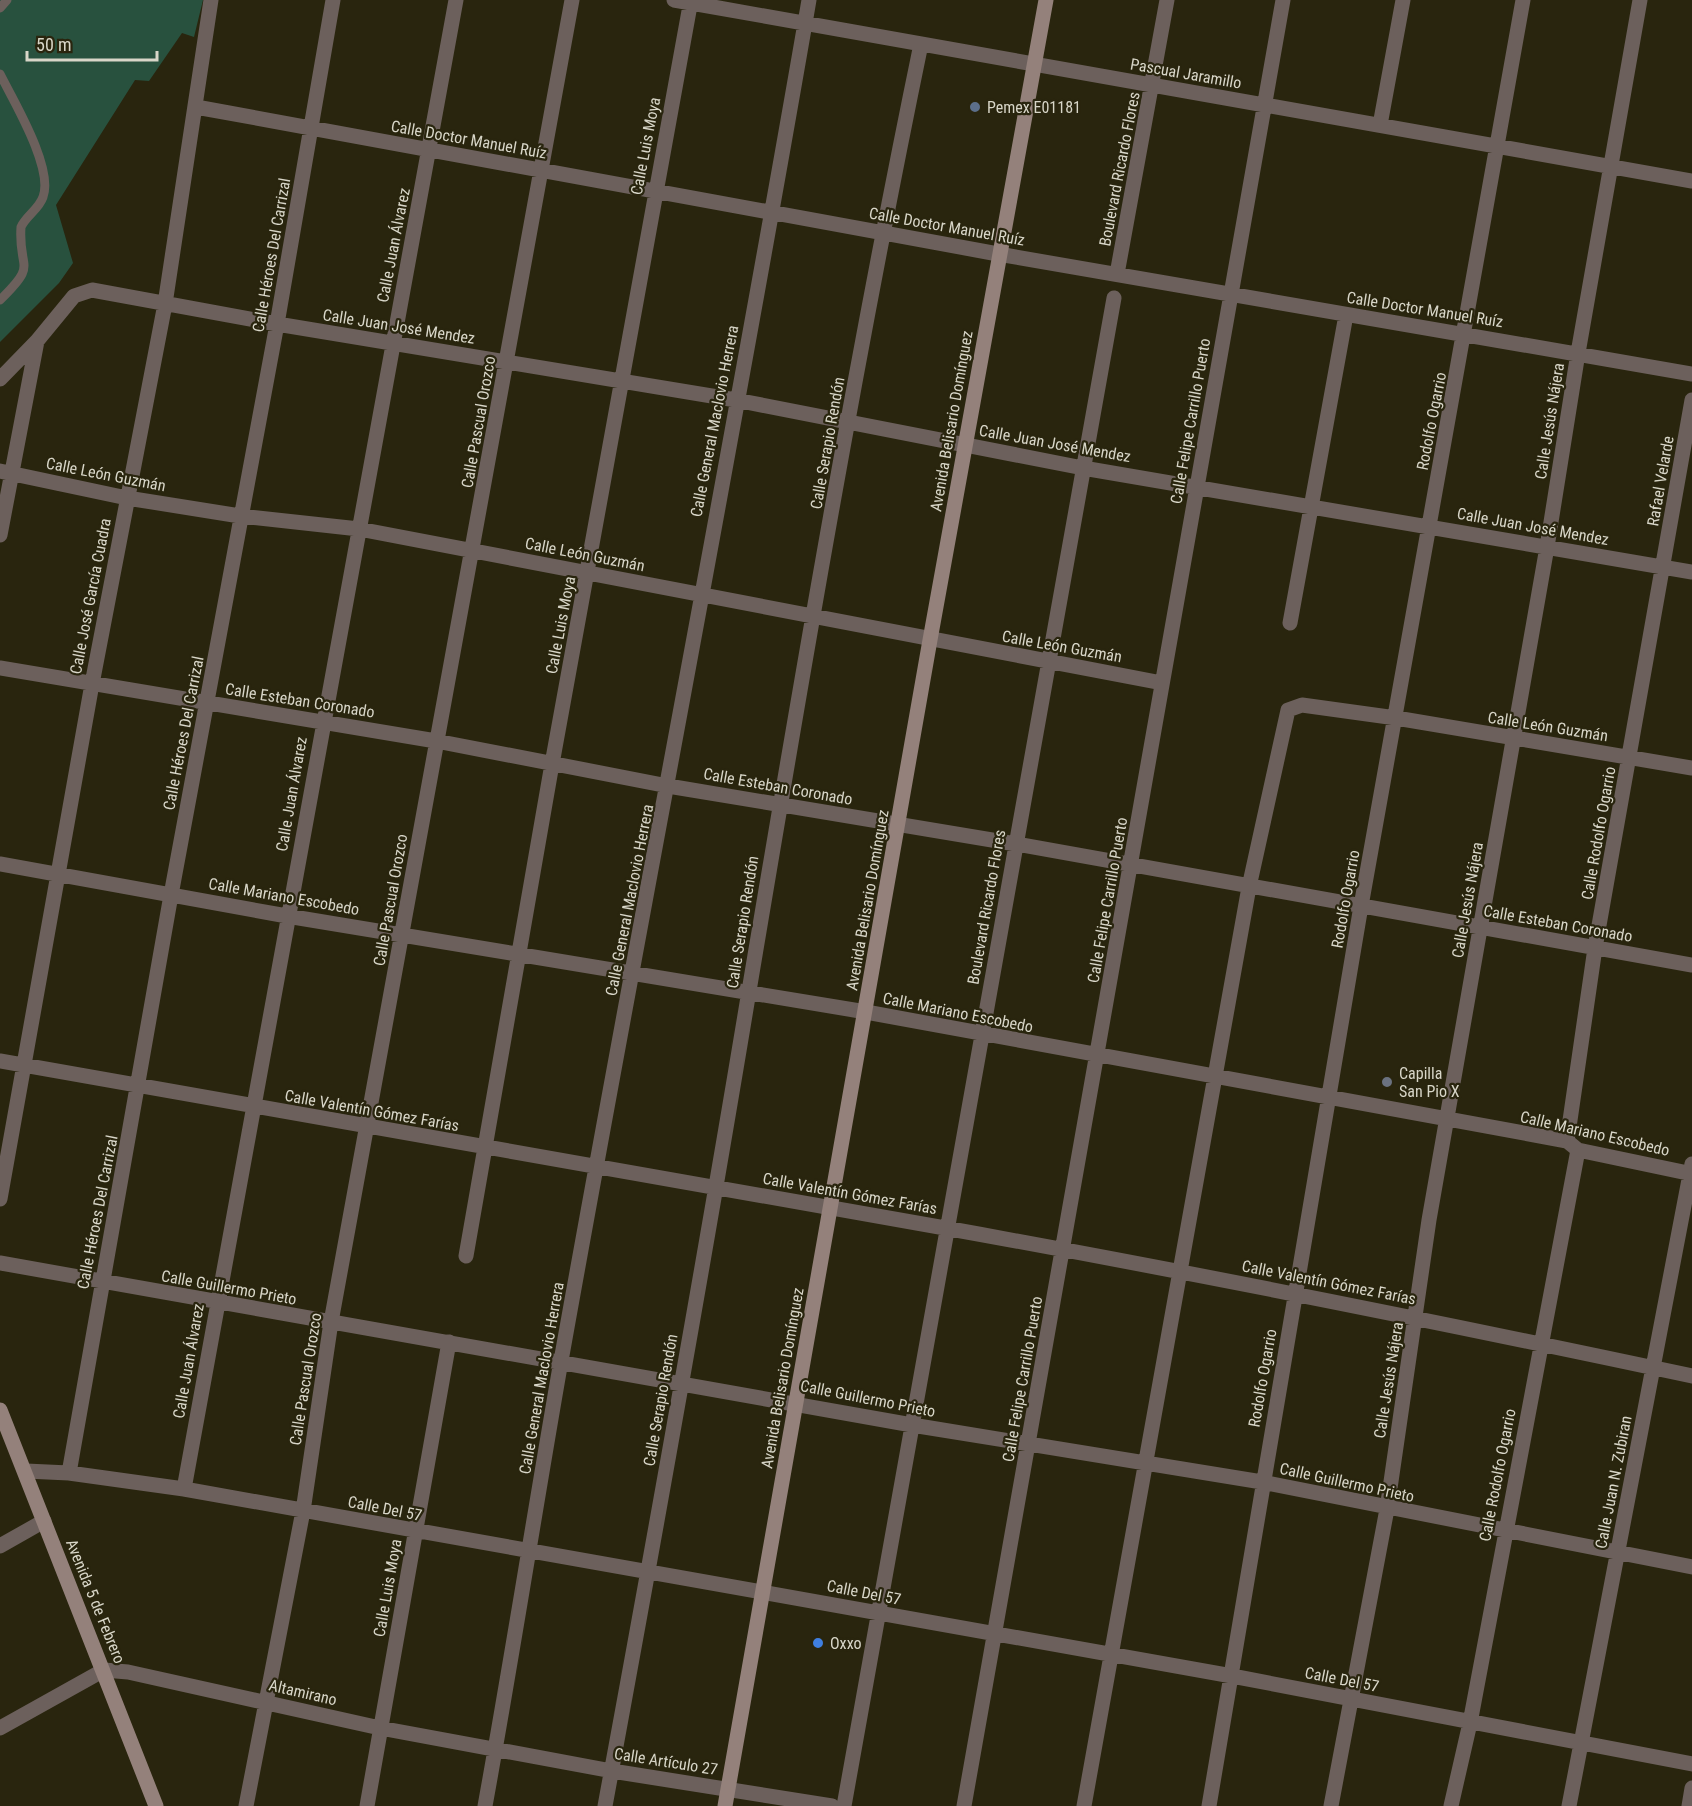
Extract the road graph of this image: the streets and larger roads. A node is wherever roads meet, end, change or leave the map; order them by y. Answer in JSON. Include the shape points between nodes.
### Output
{"nodes":[{"id":1,"x":211,"y":0,"type":"edge"},
{"id":2,"x":333,"y":0,"type":"edge"},
{"id":3,"x":456,"y":0,"type":"edge"},
{"id":4,"x":573,"y":0,"type":"edge"},
{"id":5,"x":674,"y":0,"type":"edge"},
{"id":6,"x":809,"y":0,"type":"edge"},
{"id":7,"x":1046,"y":0,"type":"edge"},
{"id":8,"x":1167,"y":0,"type":"edge"},
{"id":9,"x":1283,"y":0,"type":"edge"},
{"id":10,"x":1403,"y":0,"type":"edge"},
{"id":11,"x":1523,"y":0,"type":"edge"},
{"id":12,"x":1640,"y":0,"type":"edge"},
{"id":13,"x":691,"y":2,"type":"edge"},
{"id":14,"x":805,"y":24,"type":"junction"},
{"id":15,"x":921,"y":44,"type":"junction"},
{"id":16,"x":1034,"y":64,"type":"junction"},
{"id":17,"x":1153,"y":85,"type":"junction"},
{"id":18,"x":1264,"y":105,"type":"junction"},
{"id":19,"x":196,"y":107,"type":"junction"},
{"id":20,"x":1380,"y":125,"type":"junction"},
{"id":21,"x":312,"y":128,"type":"junction"},
{"id":22,"x":1498,"y":145,"type":"junction"},
{"id":23,"x":430,"y":150,"type":"junction"},
{"id":24,"x":1610,"y":166,"type":"junction"},
{"id":25,"x":541,"y":170,"type":"junction"},
{"id":26,"x":1692,"y":180,"type":"edge"},
{"id":27,"x":654,"y":191,"type":"junction"},
{"id":28,"x":772,"y":212,"type":"junction"},
{"id":29,"x":882,"y":233,"type":"junction"},
{"id":30,"x":998,"y":254,"type":"junction"},
{"id":31,"x":1117,"y":273,"type":"junction"},
{"id":32,"x":1231,"y":294,"type":"junction"},
{"id":33,"x":1114,"y":298,"type":"dead end"},
{"id":34,"x":165,"y":304,"type":"junction"},
{"id":35,"x":1346,"y":315,"type":"junction"},
{"id":36,"x":277,"y":324,"type":"junction"},
{"id":37,"x":1465,"y":333,"type":"junction"},
{"id":38,"x":37,"y":341,"type":"junction"},
{"id":39,"x":393,"y":344,"type":"junction"},
{"id":40,"x":1578,"y":353,"type":"junction"},
{"id":41,"x":507,"y":363,"type":"junction"},
{"id":42,"x":1692,"y":374,"type":"edge"},
{"id":43,"x":0,"y":379,"type":"edge"},
{"id":44,"x":622,"y":380,"type":"junction"},
{"id":45,"x":736,"y":400,"type":"junction"},
{"id":46,"x":1692,"y":400,"type":"edge"},
{"id":47,"x":849,"y":421,"type":"junction"},
{"id":48,"x":966,"y":445,"type":"junction"},
{"id":49,"x":1083,"y":468,"type":"junction"},
{"id":50,"x":6,"y":472,"type":"edge"},
{"id":51,"x":1197,"y":486,"type":"junction"},
{"id":52,"x":127,"y":498,"type":"junction"},
{"id":53,"x":1311,"y":506,"type":"junction"},
{"id":54,"x":240,"y":516,"type":"junction"},
{"id":55,"x":1429,"y":527,"type":"junction"},
{"id":56,"x":358,"y":529,"type":"junction"},
{"id":57,"x":0,"y":535,"type":"edge"},
{"id":58,"x":1547,"y":547,"type":"junction"},
{"id":59,"x":473,"y":551,"type":"junction"},
{"id":60,"x":1663,"y":567,"type":"junction"},
{"id":61,"x":588,"y":572,"type":"junction"},
{"id":62,"x":1692,"y":572,"type":"edge"},
{"id":63,"x":700,"y":594,"type":"junction"},
{"id":64,"x":814,"y":618,"type":"junction"},
{"id":65,"x":1290,"y":623,"type":"dead end"},
{"id":66,"x":930,"y":640,"type":"junction"},
{"id":67,"x":1048,"y":662,"type":"junction"},
{"id":68,"x":0,"y":668,"type":"edge"},
{"id":69,"x":1162,"y":682,"type":"junction"},
{"id":70,"x":92,"y":684,"type":"junction"},
{"id":71,"x":208,"y":703,"type":"junction"},
{"id":72,"x":1395,"y":718,"type":"junction"},
{"id":73,"x":323,"y":722,"type":"junction"},
{"id":74,"x":1514,"y":739,"type":"junction"},
{"id":75,"x":436,"y":741,"type":"junction"},
{"id":76,"x":1630,"y":758,"type":"junction"},
{"id":77,"x":552,"y":764,"type":"junction"},
{"id":78,"x":1692,"y":768,"type":"edge"},
{"id":79,"x":668,"y":786,"type":"junction"},
{"id":80,"x":779,"y":805,"type":"junction"},
{"id":81,"x":897,"y":825,"type":"junction"},
{"id":82,"x":1016,"y":844,"type":"junction"},
{"id":83,"x":0,"y":864,"type":"edge"},
{"id":84,"x":1131,"y":866,"type":"junction"},
{"id":85,"x":58,"y":874,"type":"junction"},
{"id":86,"x":1249,"y":887,"type":"junction"},
{"id":87,"x":171,"y":895,"type":"junction"},
{"id":88,"x":1361,"y":906,"type":"junction"},
{"id":89,"x":287,"y":916,"type":"junction"},
{"id":90,"x":1480,"y":928,"type":"junction"},
{"id":91,"x":402,"y":934,"type":"junction"},
{"id":92,"x":1596,"y":948,"type":"junction"},
{"id":93,"x":519,"y":954,"type":"junction"},
{"id":94,"x":1692,"y":965,"type":"edge"},
{"id":95,"x":633,"y":974,"type":"junction"},
{"id":96,"x":749,"y":992,"type":"junction"},
{"id":97,"x":866,"y":1012,"type":"junction"},
{"id":98,"x":980,"y":1035,"type":"junction"},
{"id":99,"x":1098,"y":1056,"type":"junction"},
{"id":100,"x":0,"y":1061,"type":"edge"},
{"id":101,"x":24,"y":1066,"type":"junction"},
{"id":102,"x":1214,"y":1077,"type":"junction"},
{"id":103,"x":139,"y":1088,"type":"junction"},
{"id":104,"x":1330,"y":1098,"type":"junction"},
{"id":105,"x":255,"y":1107,"type":"junction"},
{"id":106,"x":1446,"y":1120,"type":"junction"},
{"id":107,"x":368,"y":1127,"type":"junction"},
{"id":108,"x":1572,"y":1146,"type":"junction"},
{"id":109,"x":484,"y":1149,"type":"junction"},
{"id":110,"x":597,"y":1168,"type":"junction"},
{"id":111,"x":1691,"y":1170,"type":"edge"},
{"id":112,"x":715,"y":1189,"type":"junction"},
{"id":113,"x":0,"y":1199,"type":"edge"},
{"id":114,"x":830,"y":1208,"type":"junction"},
{"id":115,"x":948,"y":1228,"type":"junction"},
{"id":116,"x":1062,"y":1250,"type":"junction"},
{"id":117,"x":466,"y":1256,"type":"dead end"},
{"id":118,"x":0,"y":1263,"type":"edge"},
{"id":119,"x":1181,"y":1272,"type":"junction"},
{"id":120,"x":103,"y":1283,"type":"junction"},
{"id":121,"x":1294,"y":1294,"type":"junction"},
{"id":122,"x":217,"y":1303,"type":"junction"},
{"id":123,"x":1416,"y":1318,"type":"junction"},
{"id":124,"x":331,"y":1322,"type":"junction"},
{"id":125,"x":449,"y":1342,"type":"junction"},
{"id":126,"x":1541,"y":1344,"type":"junction"},
{"id":127,"x":561,"y":1362,"type":"junction"},
{"id":128,"x":1654,"y":1368,"type":"junction"},
{"id":129,"x":1692,"y":1376,"type":"edge"},
{"id":130,"x":681,"y":1384,"type":"junction"},
{"id":131,"x":796,"y":1402,"type":"junction"},
{"id":132,"x":0,"y":1410,"type":"edge"},
{"id":133,"x":912,"y":1425,"type":"junction"},
{"id":134,"x":1029,"y":1443,"type":"junction"},
{"id":135,"x":1145,"y":1461,"type":"junction"},
{"id":136,"x":26,"y":1471,"type":"junction"},
{"id":137,"x":69,"y":1473,"type":"junction"},
{"id":138,"x":1262,"y":1482,"type":"junction"},
{"id":139,"x":184,"y":1489,"type":"junction"},
{"id":140,"x":1387,"y":1509,"type":"junction"},
{"id":141,"x":303,"y":1511,"type":"junction"},
{"id":142,"x":44,"y":1521,"type":"junction"},
{"id":143,"x":415,"y":1532,"type":"junction"},
{"id":144,"x":1504,"y":1532,"type":"junction"},
{"id":145,"x":0,"y":1546,"type":"edge"},
{"id":146,"x":530,"y":1551,"type":"junction"},
{"id":147,"x":1618,"y":1554,"type":"junction"},
{"id":148,"x":1692,"y":1567,"type":"edge"},
{"id":149,"x":648,"y":1572,"type":"junction"},
{"id":150,"x":764,"y":1592,"type":"junction"},
{"id":151,"x":879,"y":1613,"type":"junction"},
{"id":152,"x":995,"y":1634,"type":"junction"},
{"id":153,"x":1113,"y":1656,"type":"junction"},
{"id":154,"x":104,"y":1670,"type":"junction"},
{"id":155,"x":1232,"y":1676,"type":"junction"},
{"id":156,"x":1352,"y":1699,"type":"junction"},
{"id":157,"x":267,"y":1703,"type":"junction"},
{"id":158,"x":1470,"y":1723,"type":"junction"},
{"id":159,"x":0,"y":1728,"type":"edge"},
{"id":160,"x":380,"y":1728,"type":"junction"},
{"id":161,"x":1581,"y":1742,"type":"junction"},
{"id":162,"x":495,"y":1749,"type":"junction"},
{"id":163,"x":1692,"y":1764,"type":"edge"},
{"id":164,"x":612,"y":1771,"type":"junction"},
{"id":165,"x":1692,"y":1788,"type":"edge"},
{"id":166,"x":728,"y":1789,"type":"junction"},
{"id":167,"x":156,"y":1806,"type":"edge"},
{"id":168,"x":246,"y":1806,"type":"edge"},
{"id":169,"x":367,"y":1806,"type":"edge"},
{"id":170,"x":485,"y":1806,"type":"edge"},
{"id":171,"x":605,"y":1806,"type":"edge"},
{"id":172,"x":725,"y":1806,"type":"edge"},
{"id":173,"x":832,"y":1806,"type":"edge"},
{"id":174,"x":844,"y":1806,"type":"edge"},
{"id":175,"x":964,"y":1806,"type":"edge"},
{"id":176,"x":1084,"y":1806,"type":"edge"},
{"id":177,"x":1209,"y":1806,"type":"edge"},
{"id":178,"x":1331,"y":1806,"type":"edge"},
{"id":179,"x":1451,"y":1806,"type":"edge"},
{"id":180,"x":1569,"y":1806,"type":"edge"},
{"id":181,"x":1689,"y":1806,"type":"edge"}],
"edges":[{"from":1,"to":19,"type":"street","name":"Calle José García Cuadra"},
{"from":2,"to":21,"type":"street","name":"Calle Héroes Del Carrizal"},
{"from":3,"to":23,"type":"street","name":"Calle Juan Álvarez"},
{"from":4,"to":25,"type":"street","name":"Calle Pascual Orozco"},
{"from":5,"to":13,"type":"street","name":"Pascual Jaramillo"},
{"from":6,"to":14,"type":"street","name":"Calle General Maclovio Herrera"},
{"from":7,"to":16,"type":"street","name":"Avenida Belisario Domínguez"},
{"from":8,"to":17,"type":"street","name":"Boulevard Ricardo Flores"},
{"from":9,"to":18,"type":"street","name":"Calle Felipe Carrillo Puerto"},
{"from":10,"to":20,"type":"street"},
{"from":11,"to":22,"type":"street","name":"Rodolfo Ogarrio"},
{"from":12,"to":24,"type":"street","name":"Calle Jesús Nájera"},
{"from":13,"to":14,"type":"street","name":"Pascual Jaramillo"},
{"from":13,"to":27,"type":"street","name":"Calle Luis Moya"},
{"from":14,"to":15,"type":"street","name":"Pascual Jaramillo"},
{"from":14,"to":28,"type":"street","name":"Calle General Maclovio Herrera"},
{"from":15,"to":16,"type":"street","name":"Pascual Jaramillo"},
{"from":15,"to":29,"type":"street","name":"Calle Serapio Rendón"},
{"from":16,"to":17,"type":"street","name":"Pascual Jaramillo"},
{"from":16,"to":30,"type":"street","name":"Avenida Belisario Domínguez"},
{"from":17,"to":18,"type":"street","name":"Pascual Jaramillo"},
{"from":17,"to":31,"type":"street","name":"Boulevard Ricardo Flores"},
{"from":18,"to":20,"type":"street","name":"Pascual Jaramillo"},
{"from":18,"to":32,"type":"street","name":"Calle Felipe Carrillo Puerto"},
{"from":19,"to":21,"type":"street","name":"Calle Doctor Manuel Ruíz"},
{"from":19,"to":34,"type":"street","name":"Calle José García Cuadra"},
{"from":20,"to":22,"type":"street","name":"Pascual Jaramillo"},
{"from":21,"to":23,"type":"street","name":"Calle Doctor Manuel Ruíz"},
{"from":21,"to":36,"type":"street","name":"Calle Héroes Del Carrizal"},
{"from":22,"to":24,"type":"street","name":"Pascual Jaramillo"},
{"from":22,"to":37,"type":"street","name":"Rodolfo Ogarrio"},
{"from":23,"to":25,"type":"street","name":"Calle Doctor Manuel Ruíz"},
{"from":23,"to":39,"type":"street","name":"Calle Juan Álvarez"},
{"from":24,"to":26,"type":"street","name":"Pascual Jaramillo"},
{"from":24,"to":40,"type":"street","name":"Calle Jesús Nájera"},
{"from":25,"to":27,"type":"street","name":"Calle Doctor Manuel Ruíz"},
{"from":25,"to":41,"type":"street","name":"Calle Pascual Orozco"},
{"from":27,"to":28,"type":"street","name":"Calle Doctor Manuel Ruíz"},
{"from":27,"to":44,"type":"street","name":"Calle Luis Moya"},
{"from":28,"to":29,"type":"street","name":"Calle Doctor Manuel Ruíz"},
{"from":28,"to":45,"type":"street","name":"Calle General Maclovio Herrera"},
{"from":29,"to":30,"type":"street","name":"Calle Doctor Manuel Ruíz"},
{"from":29,"to":47,"type":"street","name":"Calle Serapio Rendón"},
{"from":30,"to":31,"type":"street","name":"Calle Doctor Manuel Ruíz"},
{"from":30,"to":48,"type":"street","name":"Avenida Belisario Domínguez"},
{"from":31,"to":32,"type":"street","name":"Calle Doctor Manuel Ruíz"},
{"from":32,"to":35,"type":"street","name":"Calle Doctor Manuel Ruíz"},
{"from":32,"to":51,"type":"street","name":"Calle Felipe Carrillo Puerto"},
{"from":33,"to":49,"type":"street","name":"Boulevard Ricardo Flores"},
{"from":34,"to":36,"type":"street","name":"Calle Juan José Mendez"},
{"from":34,"to":38,"type":"street","name":"Calle Juan José Mendez","via":[[92,290],[74,296]]},
{"from":34,"to":52,"type":"street","name":"Calle José García Cuadra"},
{"from":35,"to":37,"type":"street","name":"Calle Doctor Manuel Ruíz"},
{"from":35,"to":53,"type":"street"},
{"from":36,"to":39,"type":"street","name":"Calle Juan José Mendez"},
{"from":36,"to":54,"type":"street","name":"Calle Héroes Del Carrizal"},
{"from":37,"to":40,"type":"street","name":"Calle Doctor Manuel Ruíz"},
{"from":37,"to":55,"type":"street","name":"Rodolfo Ogarrio"},
{"from":38,"to":43,"type":"street"},
{"from":38,"to":50,"type":"street"},
{"from":39,"to":41,"type":"street","name":"Calle Juan José Mendez"},
{"from":39,"to":56,"type":"street","name":"Calle Juan Álvarez"},
{"from":40,"to":42,"type":"street","name":"Calle Doctor Manuel Ruíz"},
{"from":40,"to":58,"type":"street","name":"Calle Jesús Nájera"},
{"from":41,"to":44,"type":"street","name":"Calle Juan José Mendez"},
{"from":41,"to":59,"type":"street","name":"Calle Pascual Orozco"},
{"from":44,"to":45,"type":"street","name":"Calle Juan José Mendez"},
{"from":44,"to":61,"type":"street","name":"Calle Luis Moya"},
{"from":45,"to":47,"type":"street","name":"Calle Juan José Mendez"},
{"from":45,"to":63,"type":"street","name":"Calle General Maclovio Herrera"},
{"from":46,"to":60,"type":"street","name":"Rafael Velarde"},
{"from":47,"to":48,"type":"street","name":"Calle Juan José Mendez"},
{"from":47,"to":64,"type":"street","name":"Calle Serapio Rendón"},
{"from":48,"to":49,"type":"street","name":"Calle Juan José Mendez"},
{"from":48,"to":66,"type":"street","name":"Avenida Belisario Domínguez"},
{"from":49,"to":51,"type":"street","name":"Calle Juan José Mendez"},
{"from":49,"to":67,"type":"street","name":"Boulevard Ricardo Flores"},
{"from":50,"to":52,"type":"street","name":"Calle León Guzmán"},
{"from":50,"to":57,"type":"street"},
{"from":51,"to":53,"type":"street","name":"Calle Juan José Mendez"},
{"from":51,"to":69,"type":"street","name":"Calle Felipe Carrillo Puerto"},
{"from":52,"to":54,"type":"street","name":"Calle León Guzmán"},
{"from":52,"to":70,"type":"street","name":"Calle José García Cuadra"},
{"from":53,"to":55,"type":"street","name":"Calle Juan José Mendez"},
{"from":53,"to":65,"type":"street"},
{"from":54,"to":56,"type":"street","name":"Calle León Guzmán"},
{"from":54,"to":71,"type":"street","name":"Calle Héroes Del Carrizal"},
{"from":55,"to":58,"type":"street","name":"Calle Juan José Mendez"},
{"from":55,"to":72,"type":"street","name":"Rodolfo Ogarrio"},
{"from":56,"to":59,"type":"street","name":"Calle León Guzmán"},
{"from":56,"to":73,"type":"street","name":"Calle Juan Álvarez"},
{"from":58,"to":60,"type":"street","name":"Calle Juan José Mendez"},
{"from":58,"to":74,"type":"street","name":"Calle Jesús Nájera"},
{"from":59,"to":61,"type":"street","name":"Calle León Guzmán"},
{"from":59,"to":75,"type":"street","name":"Calle Pascual Orozco"},
{"from":60,"to":62,"type":"street","name":"Calle Juan José Mendez"},
{"from":60,"to":76,"type":"street","name":"Calle Rodolfo Ogarrio"},
{"from":61,"to":63,"type":"street","name":"Calle León Guzmán"},
{"from":61,"to":77,"type":"street","name":"Calle Luis Moya"},
{"from":63,"to":64,"type":"street","name":"Calle León Guzmán"},
{"from":63,"to":79,"type":"street","name":"Calle General Maclovio Herrera"},
{"from":64,"to":66,"type":"street","name":"Calle León Guzmán"},
{"from":64,"to":80,"type":"street","name":"Calle Serapio Rendón"},
{"from":66,"to":67,"type":"street","name":"Calle León Guzmán"},
{"from":66,"to":81,"type":"street","name":"Avenida Belisario Domínguez"},
{"from":67,"to":69,"type":"street","name":"Calle León Guzmán"},
{"from":67,"to":82,"type":"street","name":"Boulevard Ricardo Flores"},
{"from":68,"to":70,"type":"street","name":"Calle Esteban Coronado"},
{"from":69,"to":84,"type":"street","name":"Calle Felipe Carrillo Puerto"},
{"from":70,"to":71,"type":"street","name":"Calle Esteban Coronado"},
{"from":70,"to":85,"type":"street","name":"Calle José García Cuadra"},
{"from":71,"to":73,"type":"street","name":"Calle Esteban Coronado"},
{"from":71,"to":87,"type":"street","name":"Calle Héroes Del Carrizal"},
{"from":72,"to":74,"type":"street","name":"Calle León Guzmán"},
{"from":72,"to":86,"type":"street","name":"Calle León Guzmán","via":[[1302,705],[1291,707],[1286,714]]},
{"from":72,"to":88,"type":"street","name":"Rodolfo Ogarrio"},
{"from":73,"to":75,"type":"street","name":"Calle Esteban Coronado"},
{"from":73,"to":89,"type":"street","name":"Calle Juan Álvarez"},
{"from":74,"to":76,"type":"street","name":"Calle León Guzmán"},
{"from":74,"to":90,"type":"street","name":"Calle Jesús Nájera"},
{"from":75,"to":77,"type":"street","name":"Calle Esteban Coronado"},
{"from":75,"to":91,"type":"street","name":"Calle Pascual Orozco"},
{"from":76,"to":78,"type":"street","name":"Calle León Guzmán"},
{"from":76,"to":92,"type":"street","name":"Calle Rodolfo Ogarrio"},
{"from":77,"to":79,"type":"street","name":"Calle Esteban Coronado"},
{"from":77,"to":93,"type":"street","name":"Calle Luis Moya"},
{"from":79,"to":80,"type":"street","name":"Calle Esteban Coronado"},
{"from":79,"to":95,"type":"street","name":"Calle General Maclovio Herrera"},
{"from":80,"to":81,"type":"street","name":"Calle Esteban Coronado"},
{"from":80,"to":96,"type":"street","name":"Calle Serapio Rendón"},
{"from":81,"to":82,"type":"street","name":"Calle Esteban Coronado"},
{"from":81,"to":97,"type":"street","name":"Avenida Belisario Domínguez"},
{"from":82,"to":84,"type":"street","name":"Calle Esteban Coronado"},
{"from":82,"to":98,"type":"street","name":"Boulevard Ricardo Flores"},
{"from":83,"to":85,"type":"street","name":"Calle Mariano Escobedo"},
{"from":84,"to":86,"type":"street","name":"Calle Esteban Coronado"},
{"from":84,"to":99,"type":"street","name":"Calle Felipe Carrillo Puerto"},
{"from":85,"to":87,"type":"street","name":"Calle Mariano Escobedo"},
{"from":85,"to":101,"type":"street","name":"Calle José García Cuadra"},
{"from":86,"to":88,"type":"street","name":"Calle Esteban Coronado"},
{"from":86,"to":102,"type":"street"},
{"from":87,"to":89,"type":"street","name":"Calle Mariano Escobedo"},
{"from":87,"to":103,"type":"street","name":"Calle Héroes Del Carrizal"},
{"from":88,"to":90,"type":"street","name":"Calle Esteban Coronado"},
{"from":88,"to":104,"type":"street","name":"Rodolfo Ogarrio"},
{"from":89,"to":91,"type":"street","name":"Calle Mariano Escobedo"},
{"from":89,"to":105,"type":"street","name":"Calle Juan Álvarez"},
{"from":90,"to":92,"type":"street","name":"Calle Esteban Coronado"},
{"from":90,"to":106,"type":"street","name":"Calle Jesús Nájera"},
{"from":91,"to":93,"type":"street","name":"Calle Mariano Escobedo"},
{"from":91,"to":107,"type":"street","name":"Calle Pascual Orozco"},
{"from":92,"to":94,"type":"street","name":"Calle Esteban Coronado"},
{"from":92,"to":108,"type":"street","name":"Calle Rodolfo Ogarrio"},
{"from":93,"to":95,"type":"street","name":"Calle Mariano Escobedo"},
{"from":93,"to":109,"type":"street","name":"Calle Luis Moya"},
{"from":95,"to":96,"type":"street","name":"Calle Mariano Escobedo"},
{"from":95,"to":110,"type":"street","name":"Calle General Maclovio Herrera"},
{"from":96,"to":97,"type":"street","name":"Calle Mariano Escobedo"},
{"from":96,"to":112,"type":"street","name":"Calle Serapio Rendón"},
{"from":97,"to":98,"type":"street","name":"Calle Mariano Escobedo"},
{"from":97,"to":114,"type":"street","name":"Avenida Belisario Domínguez"},
{"from":98,"to":99,"type":"street","name":"Calle Mariano Escobedo"},
{"from":98,"to":115,"type":"street","name":"Boulevard Ricardo Flores"},
{"from":99,"to":102,"type":"street","name":"Calle Mariano Escobedo"},
{"from":99,"to":116,"type":"street","name":"Calle Felipe Carrillo Puerto"},
{"from":100,"to":101,"type":"street","name":"Calle Valentín Gómez Farías"},
{"from":101,"to":103,"type":"street","name":"Calle Valentín Gómez Farías"},
{"from":101,"to":113,"type":"street","name":"Calle José García Cuadra"},
{"from":102,"to":104,"type":"street","name":"Calle Mariano Escobedo"},
{"from":102,"to":119,"type":"street"},
{"from":103,"to":105,"type":"street","name":"Calle Valentín Gómez Farías"},
{"from":103,"to":120,"type":"street","name":"Calle Héroes Del Carrizal"},
{"from":104,"to":106,"type":"street","name":"Calle Mariano Escobedo"},
{"from":104,"to":121,"type":"street","name":"Rodolfo Ogarrio"},
{"from":105,"to":107,"type":"street","name":"Calle Valentín Gómez Farías"},
{"from":105,"to":122,"type":"street","name":"Calle Juan Álvarez"},
{"from":106,"to":108,"type":"street","name":"Calle Mariano Escobedo"},
{"from":106,"to":123,"type":"street","name":"Calle Jesús Nájera"},
{"from":107,"to":109,"type":"street","name":"Calle Valentín Gómez Farías"},
{"from":107,"to":124,"type":"street","name":"Calle Pascual Orozco"},
{"from":108,"to":111,"type":"street","name":"Calle Mariano Escobedo"},
{"from":108,"to":126,"type":"street","name":"Calle Rodolfo Ogarrio"},
{"from":109,"to":110,"type":"street","name":"Calle Valentín Gómez Farías"},
{"from":109,"to":117,"type":"street","name":"Calle Luis Moya"},
{"from":110,"to":112,"type":"street","name":"Calle Valentín Gómez Farías"},
{"from":110,"to":127,"type":"street","name":"Calle General Maclovio Herrera"},
{"from":111,"to":128,"type":"street","name":"Calle Juan N. Zubiran"},
{"from":112,"to":114,"type":"street","name":"Calle Valentín Gómez Farías"},
{"from":112,"to":130,"type":"street","name":"Calle Serapio Rendón"},
{"from":114,"to":115,"type":"street","name":"Calle Valentín Gómez Farías"},
{"from":114,"to":131,"type":"street","name":"Avenida Belisario Domínguez"},
{"from":115,"to":116,"type":"street","name":"Calle Valentín Gómez Farías"},
{"from":115,"to":133,"type":"street","name":"Boulevard Ricardo Flores"},
{"from":116,"to":119,"type":"street","name":"Calle Valentín Gómez Farías"},
{"from":116,"to":134,"type":"street","name":"Calle Felipe Carrillo Puerto"},
{"from":118,"to":120,"type":"street","name":"Calle Guillermo Prieto"},
{"from":119,"to":121,"type":"street","name":"Calle Valentín Gómez Farías"},
{"from":119,"to":135,"type":"street"},
{"from":120,"to":122,"type":"street","name":"Calle Guillermo Prieto"},
{"from":120,"to":137,"type":"street","name":"Calle Héroes Del Carrizal"},
{"from":121,"to":123,"type":"street","name":"Calle Valentín Gómez Farías"},
{"from":121,"to":138,"type":"street","name":"Rodolfo Ogarrio"},
{"from":122,"to":124,"type":"street","name":"Calle Guillermo Prieto"},
{"from":122,"to":139,"type":"street","name":"Calle Juan Álvarez"},
{"from":123,"to":126,"type":"street","name":"Calle Valentín Gómez Farías"},
{"from":123,"to":140,"type":"street","name":"Calle Jesús Nájera"},
{"from":124,"to":125,"type":"street","name":"Calle Guillermo Prieto"},
{"from":124,"to":141,"type":"street","name":"Calle Pascual Orozco"},
{"from":125,"to":127,"type":"street","name":"Calle Guillermo Prieto"},
{"from":125,"to":143,"type":"street","name":"Calle Luis Moya"},
{"from":126,"to":128,"type":"street","name":"Calle Valentín Gómez Farías"},
{"from":126,"to":144,"type":"street","name":"Calle Rodolfo Ogarrio"},
{"from":127,"to":130,"type":"street","name":"Calle Guillermo Prieto"},
{"from":127,"to":146,"type":"street","name":"Calle General Maclovio Herrera"},
{"from":128,"to":129,"type":"street","name":"Calle Valentín Gómez Farías"},
{"from":128,"to":147,"type":"street","name":"Calle Juan N. Zubiran"},
{"from":130,"to":131,"type":"street","name":"Calle Guillermo Prieto"},
{"from":130,"to":149,"type":"street","name":"Calle Serapio Rendón"},
{"from":131,"to":133,"type":"street","name":"Calle Guillermo Prieto"},
{"from":131,"to":150,"type":"street","name":"Avenida Belisario Domínguez"},
{"from":132,"to":136,"type":"street","name":"Avenida 5 de Febrero"},
{"from":133,"to":134,"type":"street","name":"Calle Guillermo Prieto"},
{"from":133,"to":151,"type":"street","name":"Boulevard Ricardo Flores"},
{"from":134,"to":135,"type":"street","name":"Calle Guillermo Prieto"},
{"from":134,"to":152,"type":"street","name":"Calle Felipe Carrillo Puerto"},
{"from":135,"to":138,"type":"street","name":"Calle Guillermo Prieto"},
{"from":135,"to":153,"type":"street"},
{"from":136,"to":137,"type":"street","name":"Calle Del 57"},
{"from":136,"to":142,"type":"street","name":"Avenida 5 de Febrero"},
{"from":137,"to":139,"type":"street","name":"Calle Del 57"},
{"from":138,"to":140,"type":"street","name":"Calle Guillermo Prieto"},
{"from":138,"to":155,"type":"street","name":"Rodolfo Ogarrio"},
{"from":139,"to":141,"type":"street","name":"Calle Del 57"},
{"from":140,"to":144,"type":"street","name":"Calle Guillermo Prieto"},
{"from":140,"to":156,"type":"street","name":"Calle Jesús Nájera"},
{"from":141,"to":143,"type":"street","name":"Calle Del 57"},
{"from":141,"to":157,"type":"street","name":"Calle Pascual Orozco"},
{"from":142,"to":145,"type":"street"},
{"from":142,"to":154,"type":"street","name":"Avenida 5 de Febrero"},
{"from":143,"to":146,"type":"street","name":"Calle Del 57"},
{"from":143,"to":160,"type":"street","name":"Calle Luis Moya"},
{"from":144,"to":147,"type":"street","name":"Calle Guillermo Prieto"},
{"from":144,"to":158,"type":"street","name":"Calle Rodolfo Ogarrio"},
{"from":146,"to":149,"type":"street","name":"Calle Del 57"},
{"from":146,"to":162,"type":"street","name":"Calle General Maclovio Herrera"},
{"from":147,"to":148,"type":"street","name":"Calle Guillermo Prieto"},
{"from":147,"to":161,"type":"street","name":"Calle Juan N. Zubiran"},
{"from":149,"to":150,"type":"street","name":"Calle Del 57"},
{"from":149,"to":164,"type":"street","name":"Calle Serapio Rendón"},
{"from":150,"to":151,"type":"street","name":"Calle Del 57"},
{"from":150,"to":166,"type":"street","name":"Avenida Belisario Domínguez"},
{"from":151,"to":152,"type":"street","name":"Calle Del 57"},
{"from":151,"to":174,"type":"street","name":"Boulevard Ricardo Flores"},
{"from":152,"to":153,"type":"street","name":"Calle Del 57"},
{"from":152,"to":175,"type":"street","name":"Calle Felipe Carrillo Puerto"},
{"from":153,"to":155,"type":"street","name":"Calle Del 57"},
{"from":153,"to":176,"type":"street"},
{"from":154,"to":157,"type":"street","name":"Altamirano","via":[[157,1677]]},
{"from":154,"to":159,"type":"street"},
{"from":154,"to":167,"type":"street","name":"Avenida 5 de Febrero"},
{"from":155,"to":156,"type":"street","name":"Calle Del 57"},
{"from":155,"to":177,"type":"street","name":"Rodolfo Ogarrio"},
{"from":156,"to":158,"type":"street","name":"Calle Del 57"},
{"from":156,"to":178,"type":"street","name":"Calle Jesús Nájera"},
{"from":157,"to":160,"type":"street","name":"Altamirano"},
{"from":157,"to":168,"type":"street","name":"Calle Pascual Orozco"},
{"from":158,"to":161,"type":"street","name":"Calle Del 57"},
{"from":158,"to":179,"type":"street","name":"Calle Rodolfo Ogarrio"},
{"from":160,"to":162,"type":"street","name":"Altamirano"},
{"from":160,"to":169,"type":"street","name":"Calle Luis Moya"},
{"from":161,"to":163,"type":"street","name":"Calle Del 57"},
{"from":161,"to":180,"type":"street","name":"Calle Juan N. Zubiran"},
{"from":162,"to":164,"type":"street","name":"Calle Artículo 27"},
{"from":162,"to":170,"type":"street","name":"Calle General Maclovio Herrera"},
{"from":164,"to":166,"type":"street","name":"Calle Artículo 27"},
{"from":164,"to":171,"type":"street","name":"Calle Serapio Rendón"},
{"from":165,"to":181,"type":"street"},
{"from":166,"to":172,"type":"street","name":"Avenida Belisario Domínguez"},
{"from":166,"to":173,"type":"street","name":"Calle Artículo 27"}]}
